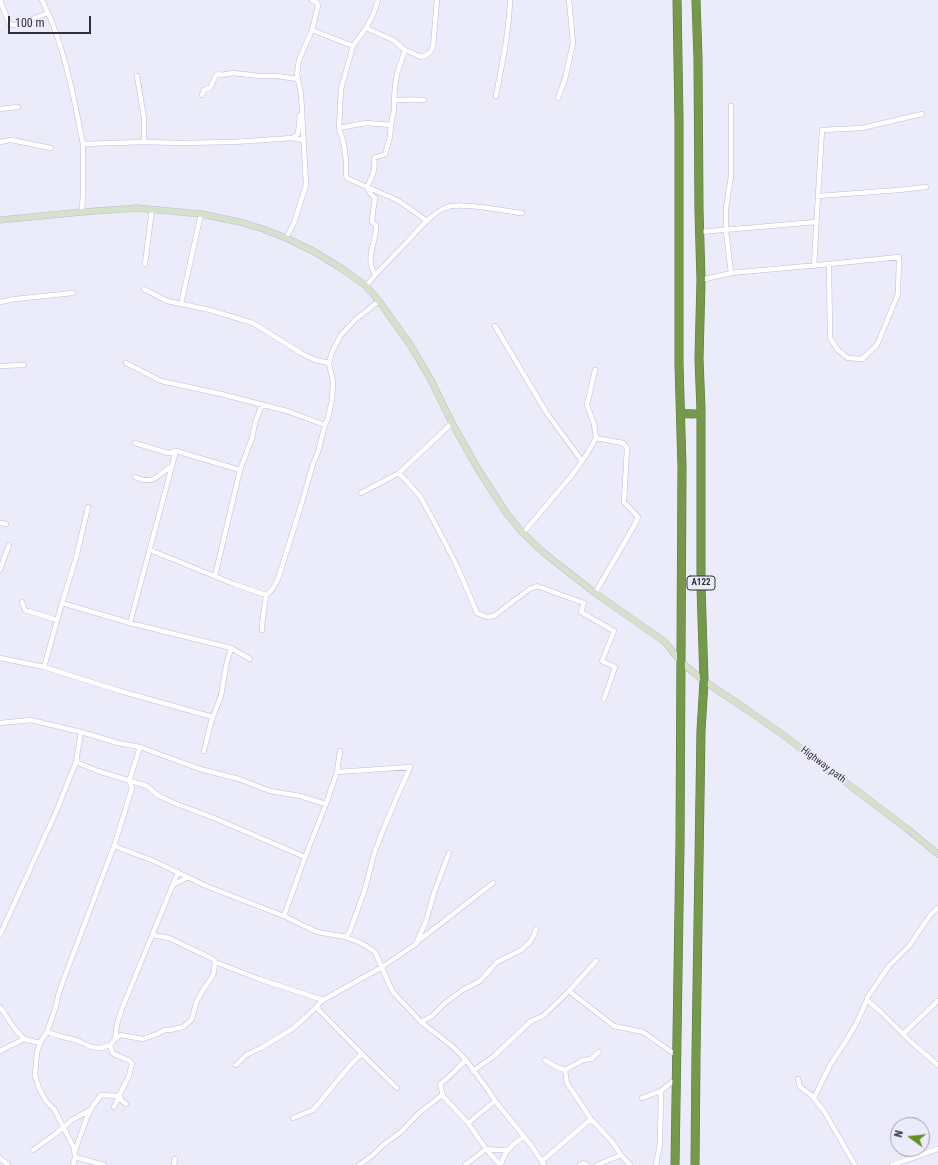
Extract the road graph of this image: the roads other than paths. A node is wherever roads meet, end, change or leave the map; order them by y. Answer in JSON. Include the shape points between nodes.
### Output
{"nodes":[{"id":1,"x":0,"y":0,"type":"edge"},
{"id":2,"x":42,"y":0,"type":"edge"},
{"id":3,"x":312,"y":0,"type":"edge"},
{"id":4,"x":378,"y":0,"type":"edge"},
{"id":5,"x":437,"y":0,"type":"edge"},
{"id":6,"x":510,"y":0,"type":"edge"},
{"id":7,"x":569,"y":0,"type":"edge"},
{"id":8,"x":677,"y":0,"type":"edge"},
{"id":9,"x":696,"y":0,"type":"edge"},
{"id":10,"x":48,"y":13,"type":"junction"},
{"id":11,"x":366,"y":28,"type":"junction"},
{"id":12,"x":312,"y":30,"type":"junction"},
{"id":13,"x":353,"y":46,"type":"junction"},
{"id":14,"x":405,"y":50,"type":"junction"},
{"id":15,"x":137,"y":76,"type":"dead end"},
{"id":16,"x":298,"y":79,"type":"junction"},
{"id":17,"x":301,"y":94,"type":"junction"},
{"id":18,"x":202,"y":95,"type":"dead end"},
{"id":19,"x":496,"y":96,"type":"dead end"},
{"id":20,"x":558,"y":98,"type":"dead end"},
{"id":21,"x":394,"y":100,"type":"junction"},
{"id":22,"x":424,"y":100,"type":"dead end"},
{"id":23,"x":731,"y":106,"type":"dead end"},
{"id":24,"x":18,"y":107,"type":"dead end"},
{"id":25,"x":0,"y":109,"type":"edge"},
{"id":26,"x":922,"y":114,"type":"dead end"},
{"id":27,"x":391,"y":125,"type":"junction"},
{"id":28,"x":339,"y":128,"type":"junction"},
{"id":29,"x":292,"y":138,"type":"junction"},
{"id":30,"x":304,"y":140,"type":"junction"},
{"id":31,"x":0,"y":142,"type":"edge"},
{"id":32,"x":144,"y":142,"type":"junction"},
{"id":33,"x":83,"y":144,"type":"junction"},
{"id":34,"x":51,"y":148,"type":"dead end"},
{"id":35,"x":367,"y":187,"type":"junction"},
{"id":36,"x":926,"y":187,"type":"dead end"},
{"id":37,"x":818,"y":196,"type":"junction"},
{"id":38,"x":152,"y":209,"type":"junction"},
{"id":39,"x":82,"y":212,"type":"junction"},
{"id":40,"x":522,"y":213,"type":"dead end"},
{"id":41,"x":201,"y":214,"type":"junction"},
{"id":42,"x":0,"y":220,"type":"edge"},
{"id":43,"x":427,"y":221,"type":"junction"},
{"id":44,"x":816,"y":222,"type":"junction"},
{"id":45,"x":726,"y":230,"type":"junction"},
{"id":46,"x":700,"y":232,"type":"junction"},
{"id":47,"x":286,"y":238,"type":"junction"},
{"id":48,"x":145,"y":264,"type":"dead end"},
{"id":49,"x":829,"y":264,"type":"junction"},
{"id":50,"x":814,"y":266,"type":"junction"},
{"id":51,"x":731,"y":273,"type":"junction"},
{"id":52,"x":375,"y":274,"type":"junction"},
{"id":53,"x":701,"y":280,"type":"junction"},
{"id":54,"x":366,"y":286,"type":"junction"},
{"id":55,"x":144,"y":289,"type":"dead end"},
{"id":56,"x":73,"y":294,"type":"dead end"},
{"id":57,"x":379,"y":301,"type":"junction"},
{"id":58,"x":0,"y":302,"type":"edge"},
{"id":59,"x":181,"y":304,"type":"junction"},
{"id":60,"x":495,"y":326,"type":"dead end"},
{"id":61,"x":329,"y":363,"type":"junction"},
{"id":62,"x":126,"y":364,"type":"dead end"},
{"id":63,"x":24,"y":365,"type":"dead end"},
{"id":64,"x":0,"y":366,"type":"edge"},
{"id":65,"x":595,"y":370,"type":"dead end"},
{"id":66,"x":262,"y":404,"type":"junction"},
{"id":67,"x":701,"y":410,"type":"junction"},
{"id":68,"x":681,"y":414,"type":"junction"},
{"id":69,"x":452,"y":423,"type":"junction"},
{"id":70,"x":325,"y":425,"type":"junction"},
{"id":71,"x":596,"y":438,"type":"junction"},
{"id":72,"x":135,"y":443,"type":"dead end"},
{"id":73,"x":176,"y":451,"type":"junction"},
{"id":74,"x":582,"y":461,"type":"junction"},
{"id":75,"x":172,"y":466,"type":"junction"},
{"id":76,"x":240,"y":470,"type":"junction"},
{"id":77,"x":400,"y":473,"type":"junction"},
{"id":78,"x":135,"y":477,"type":"dead end"},
{"id":79,"x":361,"y":493,"type":"dead end"},
{"id":80,"x":88,"y":507,"type":"dead end"},
{"id":81,"x":0,"y":523,"type":"edge"},
{"id":82,"x":6,"y":524,"type":"dead end"},
{"id":83,"x":523,"y":532,"type":"junction"},
{"id":84,"x":9,"y":545,"type":"dead end"},
{"id":85,"x":150,"y":550,"type":"junction"},
{"id":86,"x":0,"y":570,"type":"edge"},
{"id":87,"x":214,"y":576,"type":"junction"},
{"id":88,"x":595,"y":593,"type":"junction"},
{"id":89,"x":266,"y":595,"type":"junction"},
{"id":90,"x":22,"y":602,"type":"dead end"},
{"id":91,"x":62,"y":604,"type":"junction"},
{"id":92,"x":57,"y":620,"type":"junction"},
{"id":93,"x":130,"y":623,"type":"junction"},
{"id":94,"x":262,"y":630,"type":"dead end"},
{"id":95,"x":231,"y":648,"type":"junction"},
{"id":96,"x":0,"y":658,"type":"edge"},
{"id":97,"x":250,"y":659,"type":"dead end"},
{"id":98,"x":681,"y":662,"type":"junction"},
{"id":99,"x":44,"y":667,"type":"junction"},
{"id":100,"x":704,"y":681,"type":"junction"},
{"id":101,"x":604,"y":699,"type":"dead end"},
{"id":102,"x":213,"y":717,"type":"junction"},
{"id":103,"x":0,"y":723,"type":"edge"},
{"id":104,"x":81,"y":732,"type":"junction"},
{"id":105,"x":140,"y":747,"type":"junction"},
{"id":106,"x":204,"y":751,"type":"dead end"},
{"id":107,"x":340,"y":751,"type":"dead end"},
{"id":108,"x":76,"y":762,"type":"junction"},
{"id":109,"x":337,"y":772,"type":"junction"},
{"id":110,"x":129,"y":781,"type":"junction"},
{"id":111,"x":326,"y":804,"type":"junction"},
{"id":112,"x":114,"y":846,"type":"junction"},
{"id":113,"x":449,"y":853,"type":"dead end"},
{"id":114,"x":938,"y":854,"type":"edge"},
{"id":115,"x":305,"y":857,"type":"junction"},
{"id":116,"x":178,"y":872,"type":"junction"},
{"id":117,"x":188,"y":877,"type":"junction"},
{"id":118,"x":493,"y":884,"type":"dead end"},
{"id":119,"x":173,"y":885,"type":"junction"},
{"id":120,"x":938,"y":908,"type":"edge"},
{"id":121,"x":284,"y":916,"type":"junction"},
{"id":122,"x":536,"y":929,"type":"dead end"},
{"id":123,"x":0,"y":935,"type":"edge"},
{"id":124,"x":153,"y":935,"type":"junction"},
{"id":125,"x":346,"y":937,"type":"junction"},
{"id":126,"x":416,"y":944,"type":"junction"},
{"id":127,"x":596,"y":961,"type":"dead end"},
{"id":128,"x":215,"y":962,"type":"junction"},
{"id":129,"x":382,"y":968,"type":"junction"},
{"id":130,"x":569,"y":991,"type":"junction"},
{"id":131,"x":323,"y":1000,"type":"junction"},
{"id":132,"x":867,"y":1000,"type":"junction"},
{"id":133,"x":938,"y":1001,"type":"edge"},
{"id":134,"x":0,"y":1007,"type":"edge"},
{"id":135,"x":316,"y":1007,"type":"junction"},
{"id":136,"x":420,"y":1022,"type":"junction"},
{"id":137,"x":47,"y":1032,"type":"junction"},
{"id":138,"x":903,"y":1034,"type":"junction"},
{"id":139,"x":24,"y":1039,"type":"junction"},
{"id":140,"x":115,"y":1039,"type":"junction"},
{"id":141,"x":40,"y":1043,"type":"junction"},
{"id":142,"x":110,"y":1046,"type":"junction"},
{"id":143,"x":0,"y":1051,"type":"edge"},
{"id":144,"x":599,"y":1052,"type":"dead end"},
{"id":145,"x":362,"y":1054,"type":"junction"},
{"id":146,"x":676,"y":1055,"type":"junction"},
{"id":147,"x":466,"y":1060,"type":"junction"},
{"id":148,"x":546,"y":1060,"type":"dead end"},
{"id":149,"x":236,"y":1065,"type":"dead end"},
{"id":150,"x":938,"y":1065,"type":"edge"},
{"id":151,"x":565,"y":1070,"type":"junction"},
{"id":152,"x":473,"y":1071,"type":"junction"},
{"id":153,"x":798,"y":1079,"type":"dead end"},
{"id":154,"x":676,"y":1083,"type":"junction"},
{"id":155,"x":396,"y":1088,"type":"dead end"},
{"id":156,"x":661,"y":1091,"type":"junction"},
{"id":157,"x":120,"y":1094,"type":"junction"},
{"id":158,"x":442,"y":1095,"type":"junction"},
{"id":159,"x":642,"y":1098,"type":"dead end"},
{"id":160,"x":814,"y":1098,"type":"junction"},
{"id":161,"x":495,"y":1101,"type":"junction"},
{"id":162,"x":126,"y":1104,"type":"dead end"},
{"id":163,"x":114,"y":1107,"type":"dead end"},
{"id":164,"x":91,"y":1109,"type":"junction"},
{"id":165,"x":293,"y":1118,"type":"dead end"},
{"id":166,"x":591,"y":1119,"type":"junction"},
{"id":167,"x":468,"y":1123,"type":"junction"},
{"id":168,"x":63,"y":1128,"type":"junction"},
{"id":169,"x":524,"y":1137,"type":"junction"},
{"id":170,"x":486,"y":1149,"type":"junction"},
{"id":171,"x":938,"y":1149,"type":"edge"},
{"id":172,"x":33,"y":1150,"type":"dead end"},
{"id":173,"x":75,"y":1150,"type":"junction"},
{"id":174,"x":508,"y":1150,"type":"junction"},
{"id":175,"x":621,"y":1155,"type":"junction"},
{"id":176,"x":75,"y":1157,"type":"junction"},
{"id":177,"x":0,"y":1158,"type":"edge"},
{"id":178,"x":175,"y":1159,"type":"dead end"},
{"id":179,"x":543,"y":1163,"type":"edge"},
{"id":180,"x":8,"y":1165,"type":"edge"},
{"id":181,"x":73,"y":1165,"type":"edge"},
{"id":182,"x":104,"y":1165,"type":"edge"},
{"id":183,"x":174,"y":1165,"type":"edge"},
{"id":184,"x":359,"y":1165,"type":"edge"},
{"id":185,"x":465,"y":1165,"type":"edge"},
{"id":186,"x":500,"y":1165,"type":"edge"},
{"id":187,"x":580,"y":1165,"type":"edge"},
{"id":188,"x":587,"y":1165,"type":"edge"},
{"id":189,"x":597,"y":1165,"type":"edge"},
{"id":190,"x":630,"y":1165,"type":"edge"},
{"id":191,"x":656,"y":1165,"type":"edge"},
{"id":192,"x":675,"y":1165,"type":"edge"},
{"id":193,"x":695,"y":1165,"type":"edge"},
{"id":194,"x":855,"y":1165,"type":"edge"},
{"id":195,"x":892,"y":1165,"type":"edge"}],
"edges":[{"from":1,"to":10,"type":"street","via":[[9,23],[13,25]]},
{"from":2,"to":10,"type":"street"},
{"from":3,"to":12,"type":"street","via":[[318,3],[318,6]]},
{"from":4,"to":11,"type":"street"},
{"from":5,"to":14,"type":"street","via":[[431,52],[421,57]]},
{"from":6,"to":19,"type":"street","via":[[506,44]]},
{"from":7,"to":20,"type":"street","via":[[573,42],[566,79]]},
{"from":8,"to":68,"type":"highway","number":"A122"},
{"from":9,"to":46,"type":"highway","number":"A122"},
{"from":10,"to":33,"type":"street","via":[[61,48]]},
{"from":11,"to":13,"type":"street"},
{"from":11,"to":14,"type":"street","via":[[393,40]]},
{"from":12,"to":13,"type":"street"},
{"from":12,"to":16,"type":"street","via":[[300,60]]},
{"from":13,"to":28,"type":"street","via":[[341,89]]},
{"from":14,"to":21,"type":"street","via":[[397,74]]},
{"from":15,"to":32,"type":"street","via":[[144,118]]},
{"from":16,"to":17,"type":"street"},
{"from":16,"to":18,"type":"street","via":[[219,74]]},
{"from":17,"to":29,"type":"street","via":[[298,134]]},
{"from":17,"to":30,"type":"street"},
{"from":21,"to":22,"type":"street"},
{"from":21,"to":27,"type":"street"},
{"from":23,"to":45,"type":"street","via":[[731,176],[726,208]]},
{"from":24,"to":25,"type":"street"},
{"from":26,"to":37,"type":"street","via":[[862,128],[822,130]]},
{"from":27,"to":28,"type":"street","via":[[366,123]]},
{"from":27,"to":35,"type":"street","via":[[385,154],[374,158],[375,169]]},
{"from":28,"to":35,"type":"street","via":[[344,144],[346,175]]},
{"from":29,"to":30,"type":"street"},
{"from":29,"to":32,"type":"street","via":[[234,142]]},
{"from":30,"to":47,"type":"street","via":[[306,185],[294,223]]},
{"from":31,"to":34,"type":"street","via":[[11,140]]},
{"from":32,"to":33,"type":"street"},
{"from":33,"to":39,"type":"street"},
{"from":35,"to":43,"type":"street","via":[[409,208]]},
{"from":35,"to":52,"type":"street","via":[[375,198],[372,222],[376,225],[376,231],[370,261]]},
{"from":36,"to":37,"type":"street"},
{"from":37,"to":44,"type":"street"},
{"from":38,"to":39,"type":"street","name":"Highway path"},
{"from":38,"to":41,"type":"street","name":"Highway path"},
{"from":38,"to":48,"type":"street"},
{"from":39,"to":42,"type":"street","name":"Highway path"},
{"from":40,"to":43,"type":"street","via":[[457,206],[446,207]]},
{"from":41,"to":47,"type":"street","name":"Highway path","via":[[240,222]]},
{"from":41,"to":59,"type":"street"},
{"from":43,"to":52,"type":"street"},
{"from":44,"to":45,"type":"street"},
{"from":44,"to":50,"type":"street"},
{"from":45,"to":46,"type":"street"},
{"from":45,"to":51,"type":"street"},
{"from":46,"to":53,"type":"highway","number":"A122"},
{"from":47,"to":54,"type":"street","name":"Highway path","via":[[329,260]]},
{"from":49,"to":49,"type":"street","via":[[830,338],[838,350],[848,358],[862,359],[877,345],[898,294],[899,258]]},
{"from":49,"to":50,"type":"street"},
{"from":50,"to":51,"type":"street"},
{"from":51,"to":53,"type":"street"},
{"from":52,"to":54,"type":"street"},
{"from":53,"to":67,"type":"highway","number":"A122"},
{"from":54,"to":57,"type":"street","name":"Highway path"},
{"from":55,"to":59,"type":"street","via":[[160,298]]},
{"from":56,"to":58,"type":"street"},
{"from":57,"to":61,"type":"street","via":[[341,335]]},
{"from":57,"to":69,"type":"street","name":"Highway path","via":[[432,380]]},
{"from":59,"to":61,"type":"street","via":[[253,323],[301,353]]},
{"from":60,"to":74,"type":"street","via":[[546,412]]},
{"from":61,"to":70,"type":"street","via":[[333,382],[332,400]]},
{"from":62,"to":66,"type":"street","via":[[161,380]]},
{"from":63,"to":64,"type":"street"},
{"from":65,"to":71,"type":"street","via":[[587,405]]},
{"from":66,"to":70,"type":"street"},
{"from":66,"to":76,"type":"street"},
{"from":67,"to":68,"type":"highway","via":[[701,413],[697,414]]},
{"from":67,"to":100,"type":"highway","number":"A122"},
{"from":68,"to":98,"type":"highway","number":"A122"},
{"from":69,"to":77,"type":"street"},
{"from":69,"to":83,"type":"street","name":"Highway path","via":[[507,514]]},
{"from":70,"to":89,"type":"street","via":[[278,579]]},
{"from":71,"to":74,"type":"street"},
{"from":71,"to":88,"type":"street","via":[[623,443],[627,448],[624,502],[638,517]]},
{"from":72,"to":73,"type":"street","via":[[168,453]]},
{"from":73,"to":75,"type":"street"},
{"from":73,"to":76,"type":"street"},
{"from":74,"to":83,"type":"street"},
{"from":75,"to":78,"type":"street","via":[[154,480]]},
{"from":75,"to":85,"type":"street"},
{"from":76,"to":87,"type":"street"},
{"from":77,"to":79,"type":"street"},
{"from":77,"to":101,"type":"street","via":[[420,496],[477,613],[487,617],[494,616],[528,590],[538,586],[584,603],[580,612],[614,631],[602,661],[615,667]]},
{"from":80,"to":91,"type":"street"},
{"from":81,"to":82,"type":"street"},
{"from":83,"to":88,"type":"street","name":"Highway path","via":[[544,553]]},
{"from":84,"to":86,"type":"street"},
{"from":85,"to":87,"type":"street"},
{"from":85,"to":93,"type":"street"},
{"from":87,"to":89,"type":"street"},
{"from":88,"to":98,"type":"street","name":"Highway path","via":[[665,642]]},
{"from":89,"to":94,"type":"street"},
{"from":90,"to":92,"type":"street","via":[[26,610]]},
{"from":91,"to":92,"type":"street"},
{"from":91,"to":93,"type":"street"},
{"from":92,"to":99,"type":"street"},
{"from":93,"to":95,"type":"street"},
{"from":95,"to":97,"type":"street"},
{"from":95,"to":102,"type":"street","via":[[221,696]]},
{"from":96,"to":99,"type":"street"},
{"from":98,"to":100,"type":"street","name":"Highway path"},
{"from":98,"to":146,"type":"highway","number":"A122"},
{"from":99,"to":102,"type":"street"},
{"from":100,"to":114,"type":"street","name":"Highway path","via":[[786,737]]},
{"from":100,"to":193,"type":"highway","number":"A122","via":[[701,731]]},
{"from":102,"to":106,"type":"street"},
{"from":103,"to":104,"type":"street","via":[[31,720]]},
{"from":104,"to":105,"type":"street"},
{"from":104,"to":108,"type":"street"},
{"from":105,"to":110,"type":"street"},
{"from":105,"to":111,"type":"street","via":[[270,791]]},
{"from":107,"to":109,"type":"street"},
{"from":108,"to":110,"type":"street"},
{"from":108,"to":123,"type":"street"},
{"from":109,"to":111,"type":"street"},
{"from":109,"to":125,"type":"street","via":[[410,767],[374,854],[365,889]]},
{"from":110,"to":112,"type":"street","via":[[132,788]]},
{"from":110,"to":115,"type":"street","via":[[147,786],[159,796],[174,803]]},
{"from":111,"to":115,"type":"street"},
{"from":112,"to":116,"type":"street"},
{"from":112,"to":137,"type":"street","via":[[60,989]]},
{"from":113,"to":126,"type":"street"},
{"from":115,"to":121,"type":"street"},
{"from":116,"to":117,"type":"street"},
{"from":116,"to":119,"type":"street"},
{"from":117,"to":119,"type":"street"},
{"from":117,"to":121,"type":"street"},
{"from":118,"to":126,"type":"street"},
{"from":119,"to":124,"type":"street"},
{"from":120,"to":132,"type":"street","via":[[909,946],[889,966]]},
{"from":121,"to":125,"type":"street","via":[[317,932]]},
{"from":122,"to":136,"type":"street","via":[[530,942],[521,950],[497,962],[480,981],[464,989],[444,1003],[432,1016]]},
{"from":124,"to":128,"type":"street","via":[[169,938]]},
{"from":124,"to":140,"type":"street","via":[[121,1011]]},
{"from":125,"to":129,"type":"street","via":[[375,952]]},
{"from":126,"to":129,"type":"street"},
{"from":127,"to":130,"type":"street"},
{"from":128,"to":131,"type":"street"},
{"from":128,"to":140,"type":"street","via":[[212,977],[196,1003],[188,1024],[143,1039],[121,1034]]},
{"from":129,"to":131,"type":"street"},
{"from":129,"to":136,"type":"street","via":[[393,992]]},
{"from":130,"to":146,"type":"street","via":[[614,1026],[643,1032]]},
{"from":130,"to":152,"type":"street","via":[[543,1016],[532,1021],[494,1056]]},
{"from":131,"to":135,"type":"street"},
{"from":132,"to":138,"type":"street"},
{"from":132,"to":160,"type":"street"},
{"from":133,"to":138,"type":"street"},
{"from":134,"to":139,"type":"street"},
{"from":135,"to":145,"type":"street"},
{"from":135,"to":149,"type":"street","via":[[292,1029],[246,1055]]},
{"from":136,"to":147,"type":"street"},
{"from":137,"to":141,"type":"street"},
{"from":137,"to":142,"type":"street","via":[[91,1047]]},
{"from":138,"to":150,"type":"street"},
{"from":139,"to":141,"type":"street"},
{"from":139,"to":143,"type":"street"},
{"from":140,"to":142,"type":"street"},
{"from":141,"to":168,"type":"street","via":[[36,1075],[39,1088],[54,1109]]},
{"from":142,"to":157,"type":"street","via":[[114,1054],[132,1063]]},
{"from":144,"to":151,"type":"street","via":[[591,1059],[583,1060]]},
{"from":145,"to":155,"type":"street"},
{"from":145,"to":165,"type":"street","via":[[313,1110]]},
{"from":146,"to":154,"type":"highway","number":"A122"},
{"from":147,"to":152,"type":"street"},
{"from":147,"to":158,"type":"street","via":[[440,1084]]},
{"from":148,"to":151,"type":"street"},
{"from":151,"to":166,"type":"street","via":[[568,1083]]},
{"from":152,"to":161,"type":"street"},
{"from":153,"to":160,"type":"street","via":[[800,1087]]},
{"from":154,"to":156,"type":"street","via":[[672,1082]]},
{"from":154,"to":192,"type":"highway","number":"A122"},
{"from":156,"to":159,"type":"street"},
{"from":156,"to":191,"type":"street","via":[[660,1143]]},
{"from":157,"to":162,"type":"street","via":[[121,1100]]},
{"from":157,"to":163,"type":"street"},
{"from":157,"to":164,"type":"street","via":[[101,1095]]},
{"from":158,"to":167,"type":"street"},
{"from":158,"to":184,"type":"street"},
{"from":160,"to":194,"type":"street"},
{"from":161,"to":167,"type":"street"},
{"from":161,"to":169,"type":"street"},
{"from":164,"to":168,"type":"street"},
{"from":164,"to":173,"type":"street"},
{"from":166,"to":175,"type":"street"},
{"from":166,"to":179,"type":"street"},
{"from":167,"to":170,"type":"street"},
{"from":168,"to":172,"type":"street"},
{"from":168,"to":173,"type":"street"},
{"from":169,"to":174,"type":"street"},
{"from":169,"to":179,"type":"street"},
{"from":170,"to":174,"type":"street"},
{"from":170,"to":185,"type":"street"},
{"from":170,"to":186,"type":"street"},
{"from":171,"to":195,"type":"street"},
{"from":173,"to":176,"type":"street"},
{"from":174,"to":186,"type":"street"},
{"from":175,"to":189,"type":"street"},
{"from":175,"to":190,"type":"street"},
{"from":176,"to":181,"type":"street"},
{"from":176,"to":182,"type":"street"},
{"from":177,"to":180,"type":"street"},
{"from":178,"to":183,"type":"street"},
{"from":187,"to":188,"type":"street"}]}
